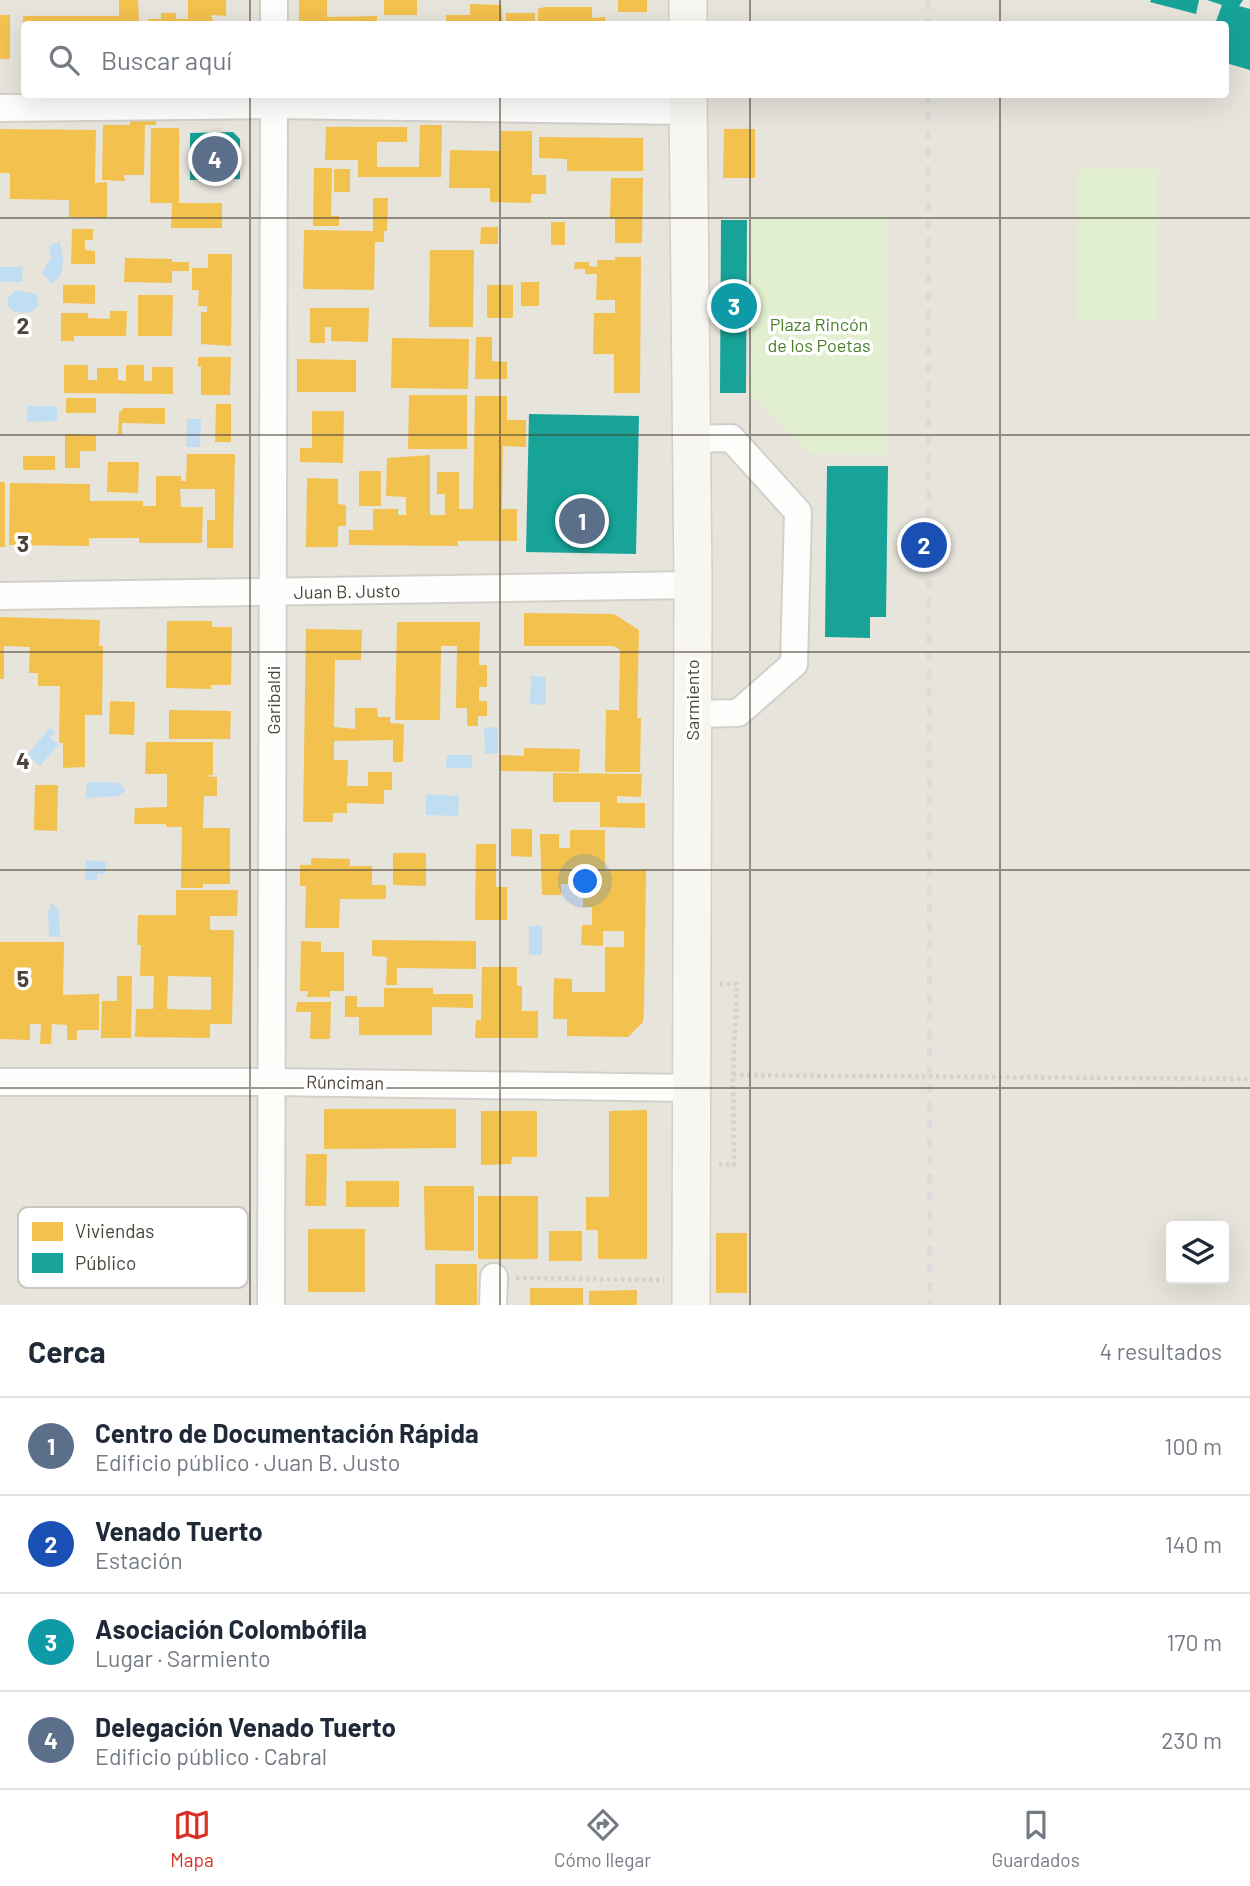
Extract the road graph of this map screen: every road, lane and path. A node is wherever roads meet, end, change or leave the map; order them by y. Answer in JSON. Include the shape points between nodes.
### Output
{"nodes":[{"id":1,"x":274,"y":0,"type":"edge"},
{"id":2,"x":688,"y":0,"type":"edge"},
{"id":3,"x":274,"y":21,"type":"edge"},
{"id":4,"x":688,"y":21,"type":"edge"},
{"id":5,"x":274,"y":100,"type":"edge"},
{"id":6,"x":688,"y":103,"type":"edge"},
{"id":7,"x":0,"y":108,"type":"edge"},
{"id":8,"x":692,"y":439,"type":"junction"},
{"id":9,"x":693,"y":585,"type":"junction"},
{"id":10,"x":274,"y":593,"type":"junction"},
{"id":11,"x":0,"y":596,"type":"edge"},
{"id":12,"x":693,"y":714,"type":"junction"},
{"id":13,"x":691,"y":984,"type":"junction"},
{"id":14,"x":733,"y":1075,"type":"junction"},
{"id":15,"x":1250,"y":1079,"type":"edge"},
{"id":16,"x":0,"y":1082,"type":"edge"},
{"id":17,"x":272,"y":1082,"type":"junction"},
{"id":18,"x":691,"y":1088,"type":"junction"},
{"id":19,"x":691,"y":1164,"type":"junction"},
{"id":20,"x":494,"y":1277,"type":"joint"},
{"id":21,"x":691,"y":1293,"type":"edge"},
{"id":22,"x":271,"y":1305,"type":"edge"},
{"id":23,"x":494,"y":1305,"type":"edge"}],
"edges":[{"from":1,"to":3,"type":"street"},
{"from":2,"to":4,"type":"street"},
{"from":5,"to":6,"type":"street"},
{"from":5,"to":7,"type":"street"},
{"from":5,"to":10,"type":"street","name":"Garibaldi"},
{"from":6,"to":8,"type":"street","name":"Sarmiento"},
{"from":8,"to":9,"type":"street","name":"Sarmiento"},
{"from":8,"to":12,"type":"street","via":[[731,438],[798,512],[794,664],[738,713]]},
{"from":9,"to":10,"type":"street","name":"Juan B. Justo"},
{"from":9,"to":12,"type":"street","name":"Sarmiento"},
{"from":10,"to":11,"type":"street","name":"Juan B. Justo"},
{"from":10,"to":17,"type":"street","name":"Garibaldi"},
{"from":12,"to":13,"type":"street","name":"Sarmiento"},
{"from":13,"to":14,"type":"path","via":[[737,984]]},
{"from":13,"to":18,"type":"street","name":"Sarmiento"},
{"from":14,"to":15,"type":"path","bridge":true},
{"from":14,"to":19,"type":"path","via":[[734,1165]]},
{"from":16,"to":17,"type":"street","name":"Rúnciman"},
{"from":17,"to":18,"type":"street","name":"Rúnciman"},
{"from":17,"to":22,"type":"street","name":"Garibaldi"},
{"from":18,"to":19,"type":"street","name":"Sarmiento"},
{"from":19,"to":21,"type":"street","name":"Sarmiento"},
{"from":20,"to":21,"type":"path"},
{"from":20,"to":23,"type":"street"}]}
